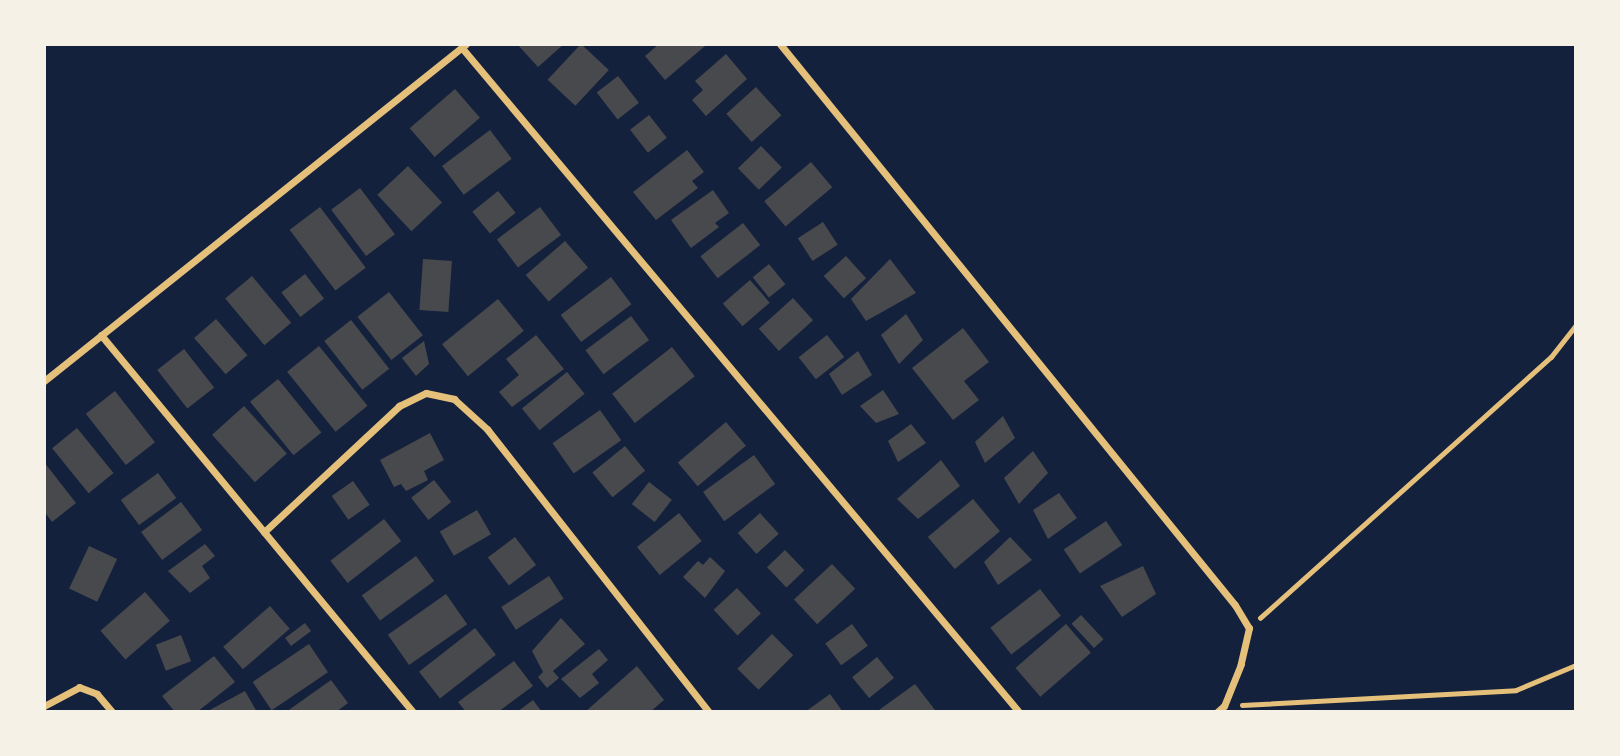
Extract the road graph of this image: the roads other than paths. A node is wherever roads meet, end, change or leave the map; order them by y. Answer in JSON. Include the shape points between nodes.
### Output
{"nodes":[{"id":1,"x":780,"y":44,"type":"edge"},
{"id":2,"x":464,"y":46,"type":"edge"},
{"id":3,"x":101,"y":335,"type":"junction"},
{"id":4,"x":44,"y":381,"type":"edge"},
{"id":5,"x":264,"y":532,"type":"junction"},
{"id":6,"x":44,"y":706,"type":"edge"},
{"id":7,"x":112,"y":712,"type":"edge"},
{"id":8,"x":414,"y":712,"type":"edge"},
{"id":9,"x":709,"y":712,"type":"edge"},
{"id":10,"x":1019,"y":712,"type":"edge"},
{"id":11,"x":1217,"y":712,"type":"edge"}],
"edges":[{"from":1,"to":11,"type":"street","via":[[1235,605],[1249,628],[1224,706]]},
{"from":2,"to":3,"type":"street"},
{"from":2,"to":10,"type":"street"},
{"from":3,"to":4,"type":"street"},
{"from":3,"to":5,"type":"street"},
{"from":5,"to":8,"type":"street"},
{"from":5,"to":9,"type":"street","via":[[399,406],[426,393],[454,399],[487,429]]},
{"from":6,"to":7,"type":"street","via":[[79,687],[97,694]]}]}
